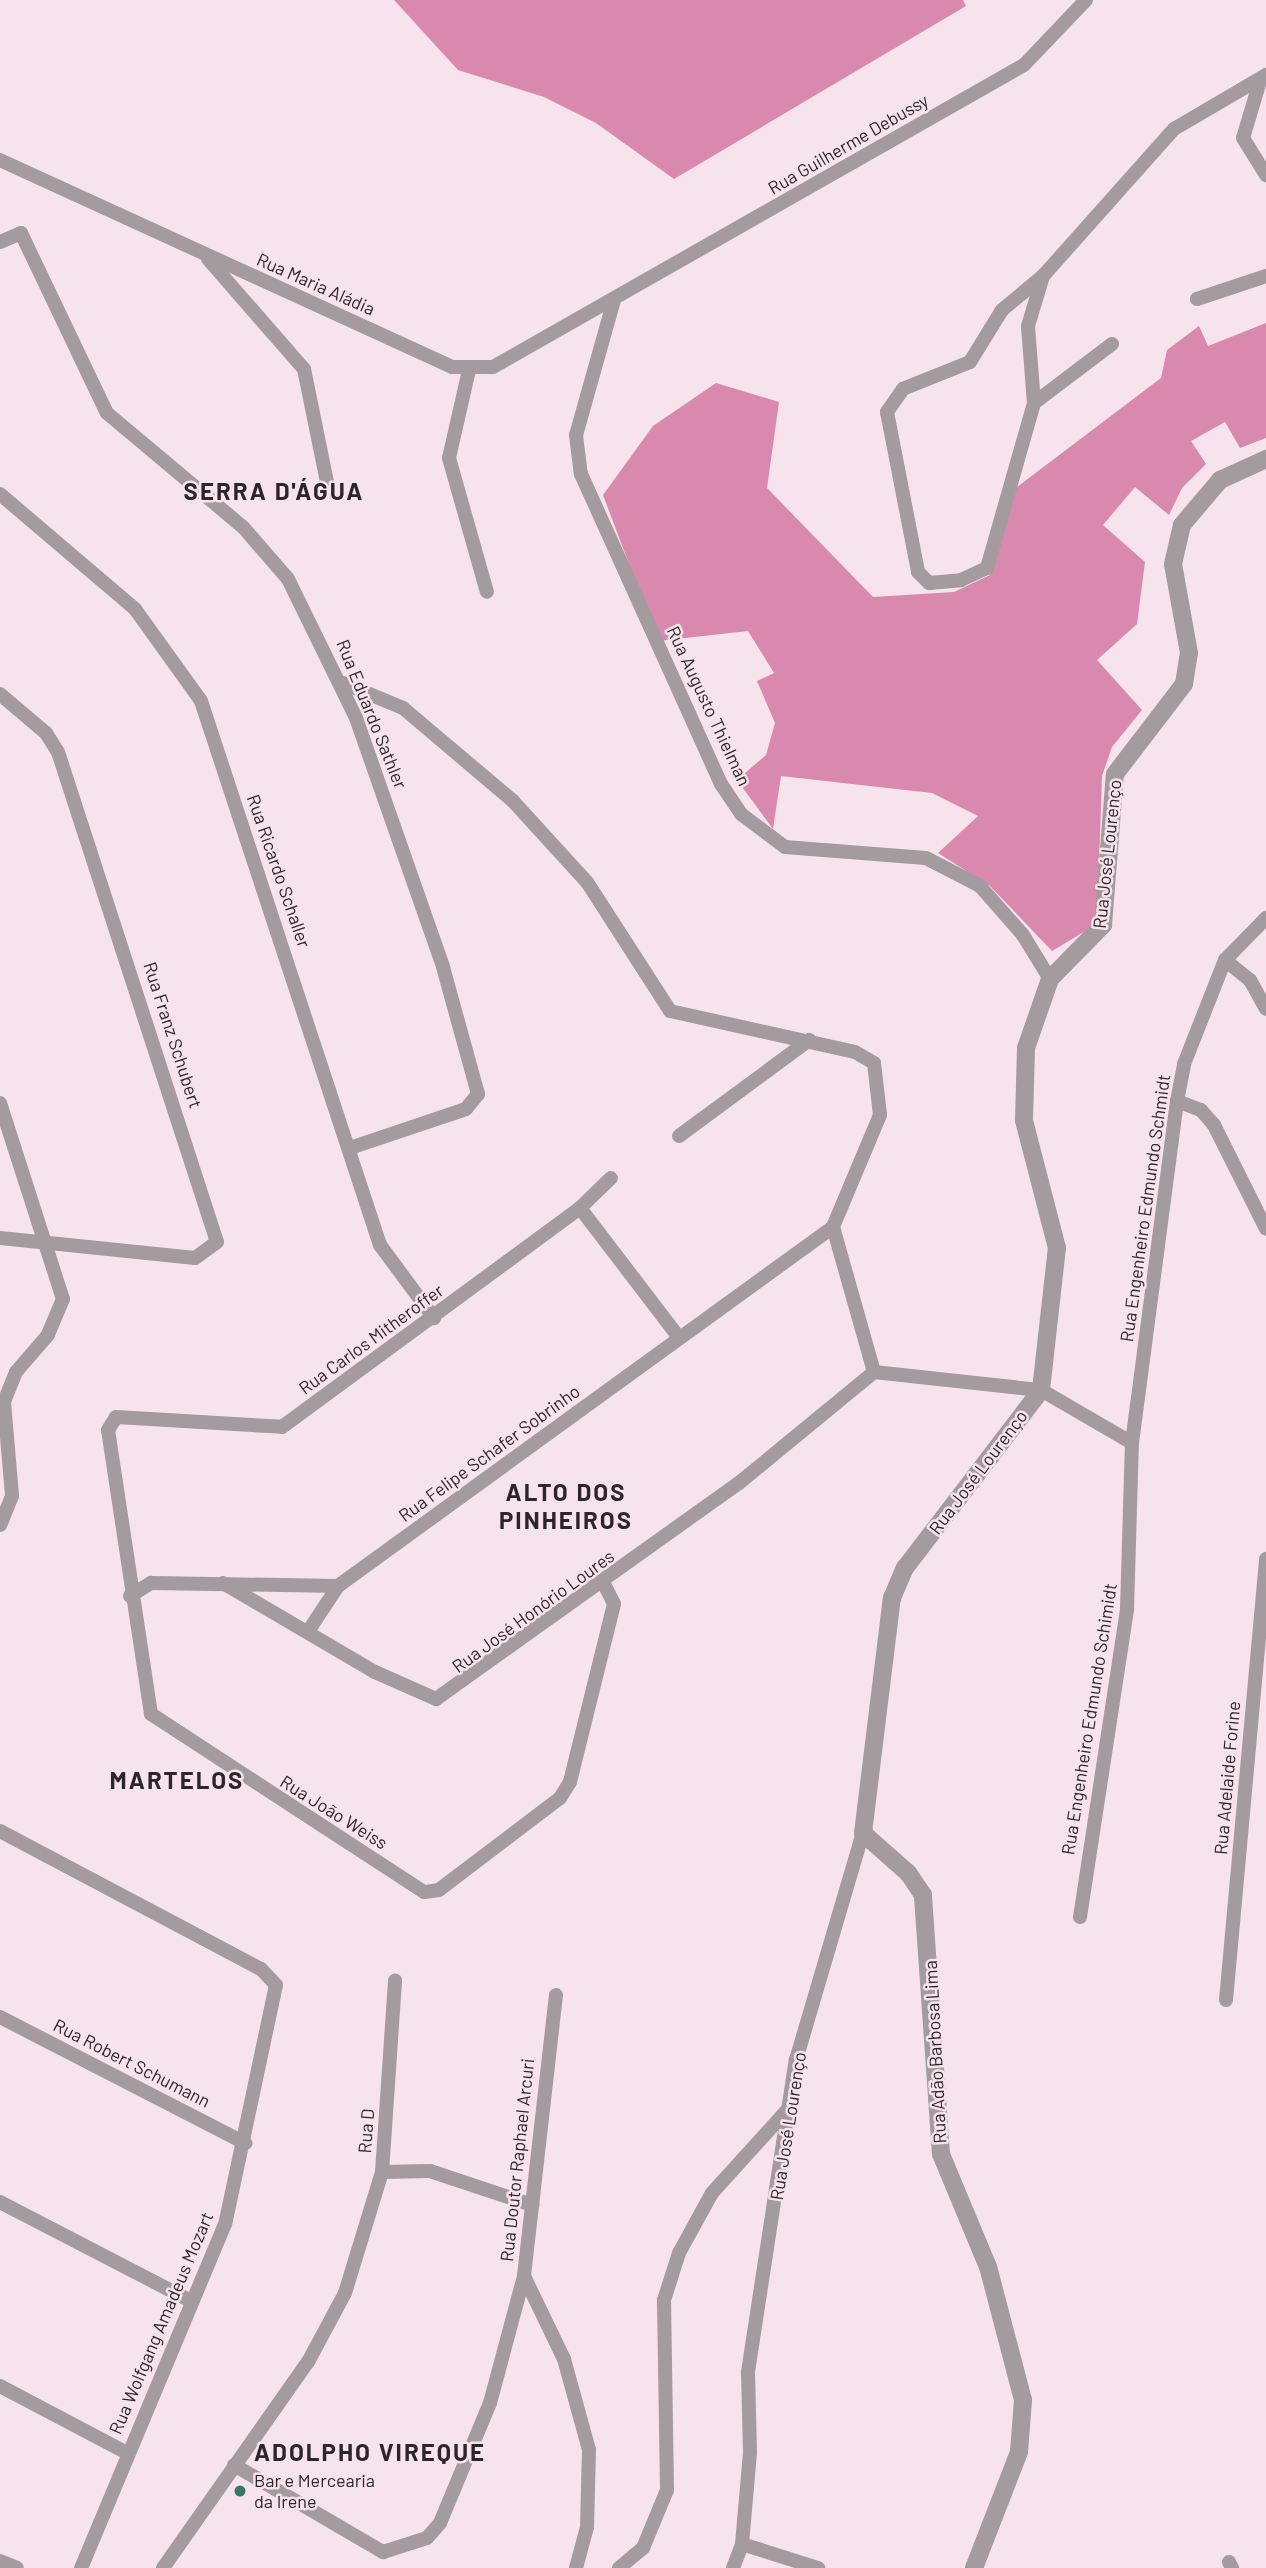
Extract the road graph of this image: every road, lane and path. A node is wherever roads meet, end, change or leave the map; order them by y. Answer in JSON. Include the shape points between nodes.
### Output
{"nodes":[{"id":1,"x":1086,"y":0,"type":"edge"},
{"id":2,"x":1263,"y":78,"type":"edge"},
{"id":3,"x":0,"y":160,"type":"edge"},
{"id":4,"x":1266,"y":175,"type":"edge"},
{"id":5,"x":0,"y":242,"type":"edge"},
{"id":6,"x":205,"y":255,"type":"junction"},
{"id":7,"x":1042,"y":276,"type":"junction"},
{"id":8,"x":1266,"y":276,"type":"edge"},
{"id":9,"x":614,"y":299,"type":"junction"},
{"id":10,"x":1197,"y":299,"type":"dead end"},
{"id":11,"x":1112,"y":344,"type":"dead end"},
{"id":12,"x":469,"y":370,"type":"junction"},
{"id":13,"x":1034,"y":403,"type":"junction"},
{"id":14,"x":1266,"y":459,"type":"edge"},
{"id":15,"x":327,"y":482,"type":"dead end"},
{"id":16,"x":0,"y":494,"type":"edge"},
{"id":17,"x":487,"y":592,"type":"dead end"},
{"id":18,"x":343,"y":683,"type":"junction"},
{"id":19,"x":0,"y":694,"type":"edge"},
{"id":20,"x":1266,"y":918,"type":"edge"},
{"id":21,"x":1225,"y":960,"type":"junction"},
{"id":22,"x":1050,"y":979,"type":"junction"},
{"id":23,"x":1266,"y":1009,"type":"edge"},
{"id":24,"x":809,"y":1040,"type":"junction"},
{"id":25,"x":1177,"y":1101,"type":"junction"},
{"id":26,"x":0,"y":1103,"type":"edge"},
{"id":27,"x":679,"y":1136,"type":"dead end"},
{"id":28,"x":350,"y":1149,"type":"junction"},
{"id":29,"x":611,"y":1178,"type":"dead end"},
{"id":30,"x":580,"y":1208,"type":"junction"},
{"id":31,"x":834,"y":1227,"type":"junction"},
{"id":32,"x":1266,"y":1229,"type":"edge"},
{"id":33,"x":0,"y":1238,"type":"edge"},
{"id":34,"x":46,"y":1244,"type":"junction"},
{"id":35,"x":434,"y":1318,"type":"junction"},
{"id":36,"x":678,"y":1336,"type":"junction"},
{"id":37,"x":874,"y":1372,"type":"junction"},
{"id":38,"x":1041,"y":1390,"type":"junction"},
{"id":39,"x":116,"y":1417,"type":"joint"},
{"id":40,"x":1132,"y":1443,"type":"junction"},
{"id":41,"x":0,"y":1525,"type":"edge"},
{"id":42,"x":1266,"y":1559,"type":"edge"},
{"id":43,"x":223,"y":1583,"type":"junction"},
{"id":44,"x":604,"y":1584,"type":"junction"},
{"id":45,"x":278,"y":1586,"type":"junction"},
{"id":46,"x":338,"y":1586,"type":"junction"},
{"id":47,"x":130,"y":1596,"type":"junction"},
{"id":48,"x":267,"y":1607,"type":"junction"},
{"id":49,"x":309,"y":1630,"type":"junction"},
{"id":50,"x":0,"y":1831,"type":"edge"},
{"id":51,"x":863,"y":1833,"type":"junction"},
{"id":52,"x":1080,"y":1917,"type":"dead end"},
{"id":53,"x":395,"y":1980,"type":"dead end"},
{"id":54,"x":556,"y":1995,"type":"dead end"},
{"id":55,"x":1226,"y":2000,"type":"dead end"},
{"id":56,"x":0,"y":2017,"type":"edge"},
{"id":57,"x":789,"y":2108,"type":"junction"},
{"id":58,"x":246,"y":2143,"type":"junction"},
{"id":59,"x":383,"y":2172,"type":"junction"},
{"id":60,"x":0,"y":2202,"type":"edge"},
{"id":61,"x":532,"y":2205,"type":"junction"},
{"id":62,"x":524,"y":2276,"type":"junction"},
{"id":63,"x":191,"y":2301,"type":"junction"},
{"id":64,"x":0,"y":2386,"type":"edge"},
{"id":65,"x":127,"y":2453,"type":"junction"},
{"id":66,"x":234,"y":2465,"type":"junction"},
{"id":67,"x":742,"y":2544,"type":"junction"},
{"id":68,"x":0,"y":2561,"type":"edge"},
{"id":69,"x":17,"y":2568,"type":"edge"},
{"id":70,"x":81,"y":2568,"type":"edge"},
{"id":71,"x":163,"y":2568,"type":"edge"},
{"id":72,"x":576,"y":2568,"type":"edge"},
{"id":73,"x":619,"y":2568,"type":"edge"},
{"id":74,"x":733,"y":2568,"type":"edge"},
{"id":75,"x":818,"y":2568,"type":"edge"},
{"id":76,"x":974,"y":2568,"type":"edge"}],
"edges":[{"from":1,"to":9,"type":"street","name":"Rua Guilherme Debussy","via":[[1024,65]]},
{"from":2,"to":4,"type":"street","via":[[1243,138]]},
{"from":2,"to":7,"type":"street","via":[[1212,102],[1174,129]]},
{"from":3,"to":6,"type":"street","name":"Rua Maria Aládia"},
{"from":5,"to":18,"type":"street","name":"Rua Eduardo Sathler","via":[[21,233],[107,412],[243,527],[288,579]]},
{"from":6,"to":12,"type":"street","name":"Rua Maria Aládia"},
{"from":6,"to":15,"type":"street","via":[[304,369]]},
{"from":7,"to":13,"type":"street","via":[[1028,326]]},
{"from":7,"to":13,"type":"street","via":[[1002,310],[970,362],[903,389],[887,412],[886,431],[924,580],[961,580],[987,568]]},
{"from":8,"to":10,"type":"street"},
{"from":9,"to":12,"type":"street","via":[[493,367]]},
{"from":9,"to":22,"type":"street","name":"Rua Augusto Thielman","via":[[576,435],[581,474],[721,785],[741,814],[785,847],[926,858],[980,886],[1023,935]]},
{"from":11,"to":13,"type":"street"},
{"from":12,"to":17,"type":"street","via":[[449,458]]},
{"from":14,"to":22,"type":"street","name":"Rua José Lourenço","via":[[1220,480],[1182,525],[1173,564],[1189,653],[1184,684],[1115,774],[1100,935]]},
{"from":16,"to":28,"type":"street","name":"Rua Ricardo Schaller","via":[[135,609],[201,701]]},
{"from":18,"to":24,"type":"street","via":[[403,708],[512,800],[587,883],[670,1011]]},
{"from":18,"to":28,"type":"street","name":"Rua Eduardo Sathler","via":[[443,967],[478,1094],[466,1109]]},
{"from":19,"to":34,"type":"street","name":"Rua Franz Schubert","via":[[46,733],[58,752],[217,1242],[195,1258]]},
{"from":20,"to":21,"type":"street","name":"Rua Engenheiro Edmundo Schmidt"},
{"from":21,"to":23,"type":"street","via":[[1250,980]]},
{"from":21,"to":25,"type":"street","name":"Rua Engenheiro Edmundo Schmidt","via":[[1184,1064]]},
{"from":22,"to":38,"type":"street","name":"Rua José Lourenço","via":[[1026,1048],[1024,1090],[1036,1175],[1057,1248]]},
{"from":24,"to":27,"type":"street"},
{"from":24,"to":31,"type":"street","via":[[855,1052],[874,1063],[880,1081],[880,1115]]},
{"from":25,"to":32,"type":"street","via":[[1201,1110],[1214,1125]]},
{"from":25,"to":40,"type":"street","name":"Rua Engenheiro Edmundo Schmidt"},
{"from":26,"to":34,"type":"street"},
{"from":28,"to":35,"type":"street","name":"Rua Ricardo Schaller","via":[[380,1245]]},
{"from":29,"to":30,"type":"street","name":"Rua Carlos Mitheroffer"},
{"from":30,"to":35,"type":"street","name":"Rua Carlos Mitheroffer"},
{"from":30,"to":36,"type":"street"},
{"from":31,"to":36,"type":"street","name":"Rua Felipe Schafer Sobrinho"},
{"from":31,"to":37,"type":"street"},
{"from":33,"to":34,"type":"street"},
{"from":34,"to":41,"type":"street","via":[[63,1299],[48,1335],[16,1372],[4,1402],[12,1496]]},
{"from":35,"to":39,"type":"street","name":"Rua Carlos Mitheroffer","via":[[282,1427]]},
{"from":36,"to":46,"type":"street","name":"Rua Felipe Schafer Sobrinho"},
{"from":37,"to":38,"type":"street"},
{"from":37,"to":44,"type":"street","name":"Rua José Honório Loures"},
{"from":38,"to":40,"type":"street"},
{"from":38,"to":51,"type":"street","name":"Rua José Lourenço","via":[[905,1568],[892,1598]]},
{"from":39,"to":47,"type":"street","name":"Rua João Weiss","via":[[108,1430]]},
{"from":40,"to":52,"type":"street","name":"Rua Engenheiro Edmundo Schimidt","via":[[1128,1609]]},
{"from":42,"to":55,"type":"street","name":"Rua Adelaide Forine"},
{"from":43,"to":45,"type":"street"},
{"from":43,"to":47,"type":"street","via":[[151,1583]]},
{"from":43,"to":48,"type":"street","name":"Rua José Honório Loures"},
{"from":44,"to":47,"type":"street","name":"Rua João Weiss","via":[[614,1604],[570,1782],[560,1798],[431,1893],[157,1722],[148,1705]]},
{"from":44,"to":49,"type":"street","name":"Rua José Honório Loures","via":[[436,1699],[375,1672]]},
{"from":45,"to":46,"type":"street"},
{"from":45,"to":48,"type":"street"},
{"from":46,"to":49,"type":"street"},
{"from":48,"to":49,"type":"street","name":"Rua José Honório Loures"},
{"from":50,"to":58,"type":"street","name":"Rua Wolfgang Amadeus Mozart","via":[[271,1976],[276,1985]]},
{"from":51,"to":57,"type":"street","name":"Rua José Lourenço","via":[[796,2060]]},
{"from":51,"to":76,"type":"street","name":"Rua Adão Barbosa Lima","via":[[908,1872],[923,1895],[941,2154],[988,2267],[1023,2400],[1019,2452]]},
{"from":53,"to":59,"type":"street","name":"Rua D"},
{"from":54,"to":61,"type":"street","name":"Rua Doutor Raphael Arcuri"},
{"from":56,"to":58,"type":"street","name":"Rua Robert Schumann"},
{"from":57,"to":67,"type":"street","name":"Rua José Lourenço","via":[[748,2372]]},
{"from":57,"to":73,"type":"street","via":[[712,2193],[680,2253],[664,2300],[667,2490],[643,2548]]},
{"from":58,"to":63,"type":"street","name":"Rua Wolfgang Amadeus Mozart","via":[[225,2224]]},
{"from":59,"to":61,"type":"street","name":"Rua D","via":[[430,2171]]},
{"from":59,"to":66,"type":"street","via":[[345,2293],[308,2362]]},
{"from":60,"to":63,"type":"street"},
{"from":61,"to":62,"type":"street","name":"Rua Doutor Raphael Arcuri"},
{"from":62,"to":66,"type":"street","via":[[490,2403],[440,2523],[427,2538],[383,2552]]},
{"from":62,"to":72,"type":"street","name":"Rua Doutor Raphael Arcuri","via":[[564,2359],[589,2450],[587,2527]]},
{"from":63,"to":65,"type":"street","name":"Rua Wolfgang Amadeus Mozart"},
{"from":64,"to":65,"type":"street"},
{"from":65,"to":70,"type":"street","name":"Rua Wolfgang Amadeus Mozart"},
{"from":66,"to":71,"type":"street"},
{"from":67,"to":74,"type":"street","name":"Rua José Lourenço"},
{"from":67,"to":75,"type":"street"},
{"from":68,"to":69,"type":"street"}]}
